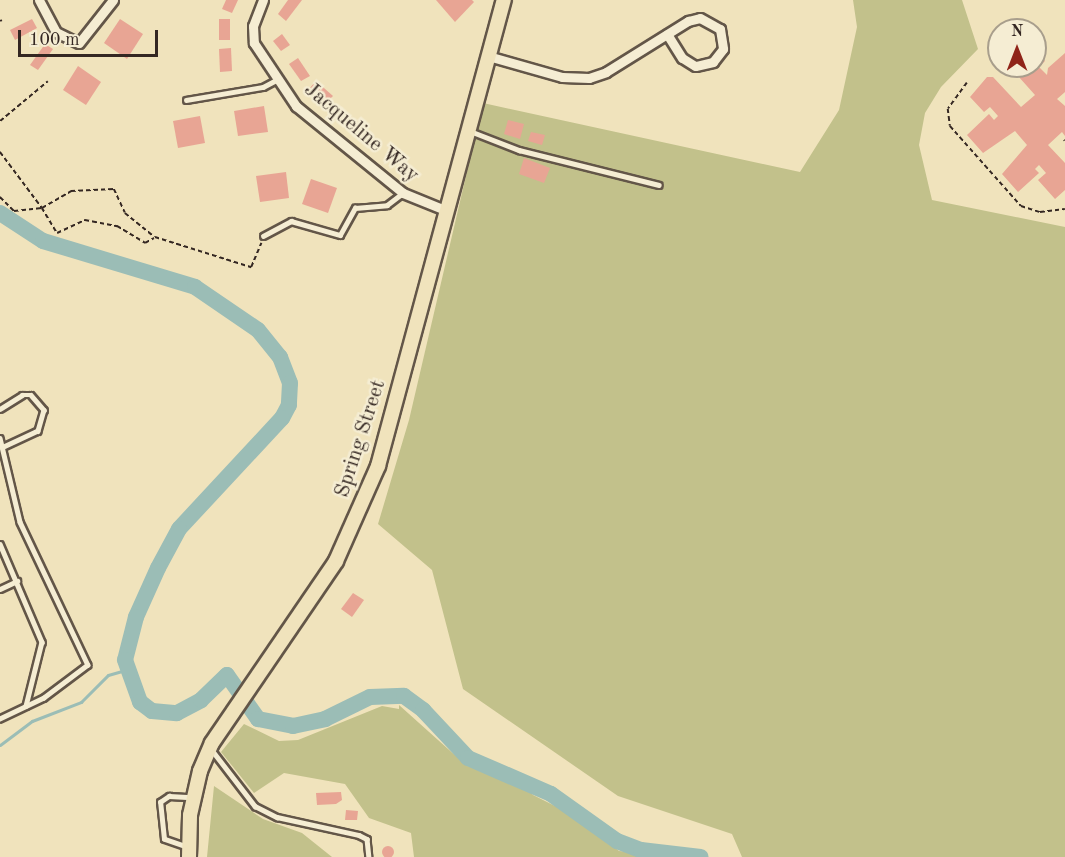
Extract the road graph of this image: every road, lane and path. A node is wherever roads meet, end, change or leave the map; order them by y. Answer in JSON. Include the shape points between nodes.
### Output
{"nodes":[{"id":1,"x":39,"y":0,"type":"edge"},
{"id":2,"x":113,"y":0,"type":"edge"},
{"id":3,"x":264,"y":0,"type":"edge"},
{"id":4,"x":504,"y":0,"type":"edge"},
{"id":5,"x":667,"y":34,"type":"junction"},
{"id":6,"x":488,"y":56,"type":"junction"},
{"id":7,"x":276,"y":80,"type":"junction"},
{"id":8,"x":48,"y":81,"type":"dead end"},
{"id":9,"x":967,"y":83,"type":"dead end"},
{"id":10,"x":186,"y":100,"type":"dead end"},
{"id":11,"x":0,"y":121,"type":"edge"},
{"id":12,"x":467,"y":130,"type":"junction"},
{"id":13,"x":0,"y":153,"type":"edge"},
{"id":14,"x":659,"y":185,"type":"dead end"},
{"id":15,"x":403,"y":193,"type":"junction"},
{"id":16,"x":0,"y":197,"type":"edge"},
{"id":17,"x":42,"y":208,"type":"junction"},
{"id":18,"x":1065,"y":209,"type":"edge"},
{"id":19,"x":446,"y":210,"type":"junction"},
{"id":20,"x":263,"y":236,"type":"joint"},
{"id":21,"x":155,"y":237,"type":"junction"},
{"id":22,"x":0,"y":409,"type":"edge"},
{"id":23,"x":0,"y":438,"type":"edge"},
{"id":24,"x":4,"y":447,"type":"junction"},
{"id":25,"x":0,"y":544,"type":"edge"},
{"id":26,"x":17,"y":581,"type":"junction"},
{"id":27,"x":0,"y":589,"type":"edge"},
{"id":28,"x":26,"y":706,"type":"junction"},
{"id":29,"x":0,"y":719,"type":"edge"},
{"id":30,"x":210,"y":748,"type":"junction"},
{"id":31,"x":194,"y":798,"type":"junction"},
{"id":32,"x":189,"y":852,"type":"edge"},
{"id":33,"x":369,"y":857,"type":"edge"}],
"edges":[{"from":1,"to":2,"type":"street","via":[[56,32],[79,43]]},
{"from":3,"to":7,"type":"street","name":"Jacqueline Way","via":[[252,34]]},
{"from":4,"to":6,"type":"main road","name":"Spring Street"},
{"from":5,"to":5,"type":"street","via":[[688,21],[704,18],[720,29],[723,49],[713,62],[695,66],[681,58]]},
{"from":5,"to":6,"type":"street","via":[[590,78],[562,77]]},
{"from":6,"to":12,"type":"main road","name":"Spring Street"},
{"from":7,"to":10,"type":"lane","via":[[263,87]]},
{"from":7,"to":15,"type":"street","name":"Jacqueline Way","via":[[304,113]]},
{"from":8,"to":11,"type":"path"},
{"from":9,"to":18,"type":"path","via":[[948,110],[950,126],[1020,206],[1040,212]]},
{"from":12,"to":14,"type":"lane","via":[[519,150]]},
{"from":12,"to":19,"type":"main road","name":"Spring Street"},
{"from":13,"to":17,"type":"path"},
{"from":15,"to":19,"type":"street","name":"Jacqueline Way"},
{"from":15,"to":20,"type":"lane","via":[[387,204],[356,208],[340,235],[291,221]]},
{"from":16,"to":17,"type":"path","via":[[14,211]]},
{"from":17,"to":21,"type":"path","via":[[57,233],[85,220],[117,226],[145,243]]},
{"from":17,"to":21,"type":"path","via":[[71,191],[114,189],[125,213]]},
{"from":19,"to":30,"type":"main road","name":"Spring Street","via":[[394,414],[359,516],[314,595]]},
{"from":20,"to":21,"type":"path","via":[[251,267]]},
{"from":22,"to":24,"type":"lane","via":[[22,395],[31,395],[44,410],[38,431]]},
{"from":23,"to":24,"type":"lane"},
{"from":24,"to":28,"type":"lane","via":[[20,522],[88,665]]},
{"from":25,"to":26,"type":"lane"},
{"from":26,"to":27,"type":"lane"},
{"from":26,"to":28,"type":"lane","via":[[42,642]]},
{"from":28,"to":29,"type":"lane"},
{"from":30,"to":31,"type":"main road","name":"Spring Street"},
{"from":30,"to":33,"type":"lane","via":[[255,806],[297,822],[359,835],[367,839]]},
{"from":31,"to":32,"type":"main road","name":"Spring Street"},
{"from":31,"to":32,"type":"lane","via":[[169,796],[160,802],[164,839]]}]}
